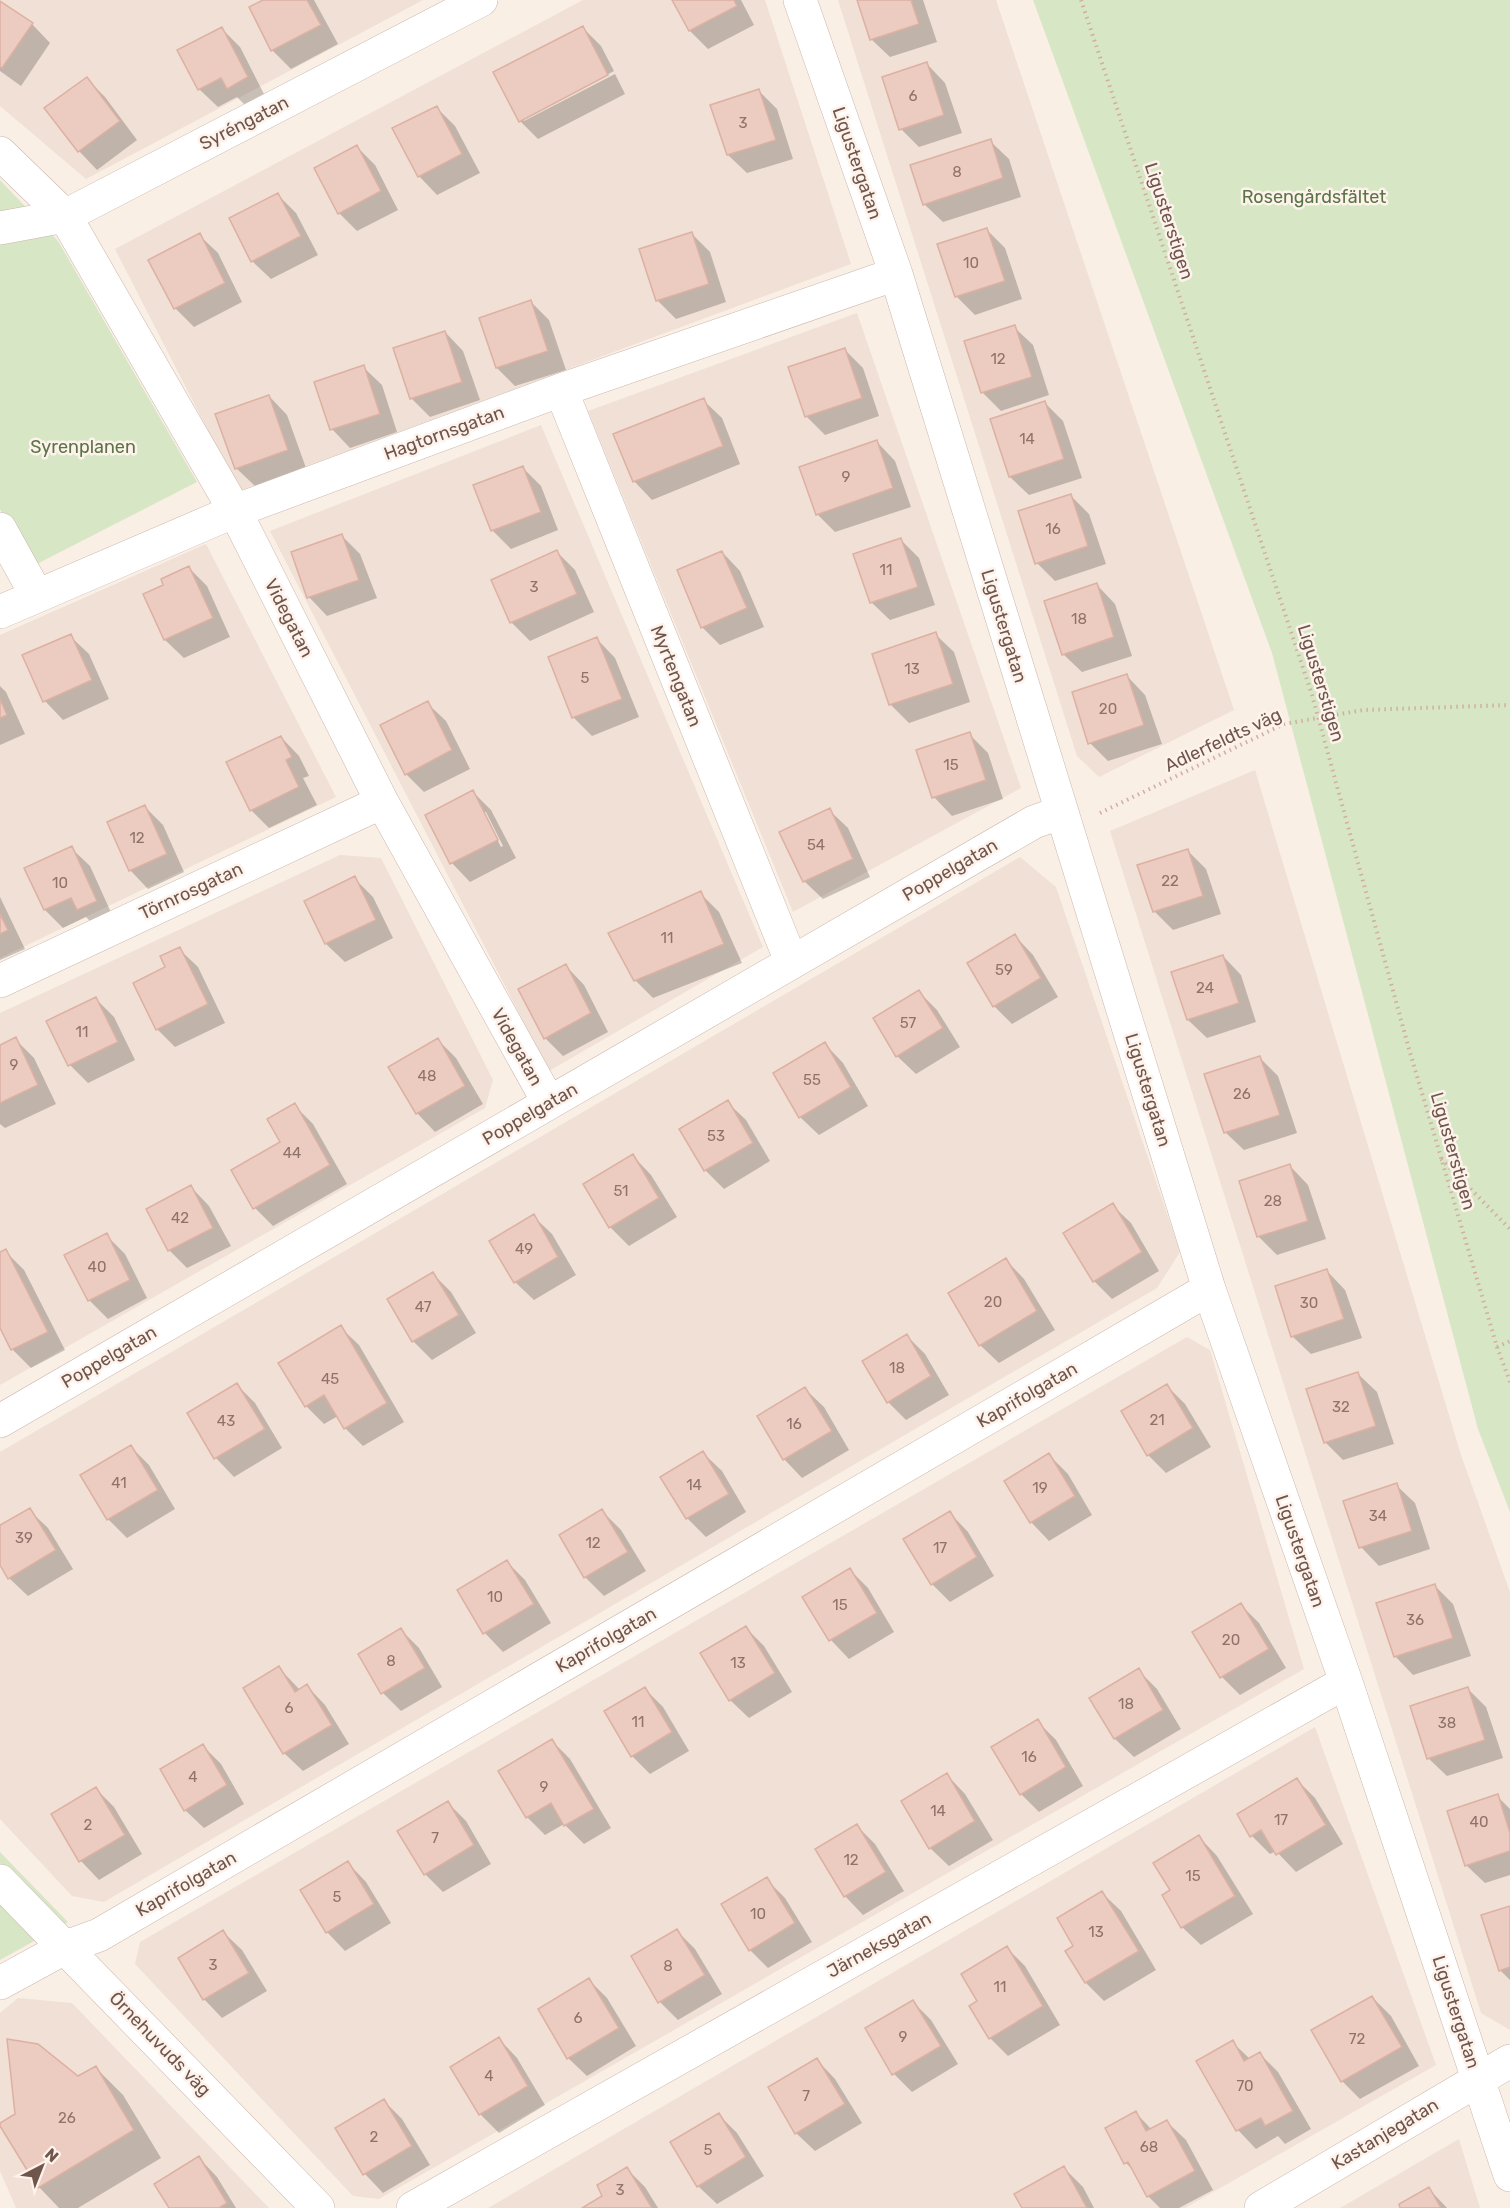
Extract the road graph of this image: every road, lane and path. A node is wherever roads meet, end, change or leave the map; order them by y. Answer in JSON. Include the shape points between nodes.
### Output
{"nodes":[{"id":1,"x":481,"y":0,"type":"edge"},
{"id":2,"x":800,"y":0,"type":"edge"},
{"id":3,"x":1081,"y":0,"type":"edge"},
{"id":4,"x":0,"y":153,"type":"edge"},
{"id":5,"x":65,"y":216,"type":"junction"},
{"id":6,"x":0,"y":228,"type":"edge"},
{"id":7,"x":896,"y":274,"type":"junction"},
{"id":8,"x":561,"y":390,"type":"junction"},
{"id":9,"x":236,"y":511,"type":"junction"},
{"id":10,"x":0,"y":529,"type":"edge"},
{"id":11,"x":37,"y":596,"type":"junction"},
{"id":12,"x":0,"y":612,"type":"edge"},
{"id":13,"x":1510,"y":705,"type":"edge"},
{"id":14,"x":1319,"y":717,"type":"junction"},
{"id":15,"x":382,"y":802,"type":"junction"},
{"id":16,"x":1062,"y":812,"type":"junction"},
{"id":17,"x":791,"y":961,"type":"junction"},
{"id":18,"x":0,"y":981,"type":"edge"},
{"id":19,"x":549,"y":1104,"type":"junction"},
{"id":20,"x":1440,"y":1158,"type":"junction"},
{"id":21,"x":1510,"y":1229,"type":"edge"},
{"id":22,"x":1209,"y":1289,"type":"junction"},
{"id":23,"x":1510,"y":1341,"type":"edge"},
{"id":24,"x":1497,"y":1347,"type":"junction"},
{"id":25,"x":1510,"y":1382,"type":"edge"},
{"id":26,"x":0,"y":1420,"type":"edge"},
{"id":27,"x":1346,"y":1682,"type":"junction"},
{"id":28,"x":0,"y":1881,"type":"edge"},
{"id":29,"x":66,"y":1947,"type":"junction"},
{"id":30,"x":0,"y":1983,"type":"edge"},
{"id":31,"x":1510,"y":2061,"type":"edge"},
{"id":32,"x":1478,"y":2079,"type":"junction"},
{"id":33,"x":1510,"y":2175,"type":"edge"},
{"id":34,"x":318,"y":2208,"type":"edge"},
{"id":35,"x":413,"y":2208,"type":"edge"},
{"id":36,"x":1261,"y":2208,"type":"edge"}],
"edges":[{"from":1,"to":5,"type":"street","name":"Syréngatan"},
{"from":2,"to":7,"type":"street","name":"Ligustergatan"},
{"from":3,"to":14,"type":"path","name":"Ligusterstigen"},
{"from":4,"to":5,"type":"street","name":"Videgatan"},
{"from":5,"to":6,"type":"street","name":"Syréngatan"},
{"from":5,"to":9,"type":"street","name":"Videgatan"},
{"from":7,"to":8,"type":"street","name":"Hagtornsgatan"},
{"from":7,"to":16,"type":"street","name":"Ligustergatan"},
{"from":8,"to":9,"type":"street","name":"Hagtornsgatan"},
{"from":8,"to":17,"type":"street","name":"Myrtengatan"},
{"from":9,"to":11,"type":"street","name":"Hagtornsgatan"},
{"from":9,"to":15,"type":"street","name":"Videgatan"},
{"from":10,"to":11,"type":"street"},
{"from":11,"to":12,"type":"street","name":"Hagtornsgatan"},
{"from":13,"to":14,"type":"path","name":"Adlerfeldts väg","via":[[1363,710]]},
{"from":14,"to":16,"type":"path","name":"Adlerfeldts väg","via":[[1284,724],[1100,813]]},
{"from":14,"to":20,"type":"path","name":"Ligusterstigen"},
{"from":15,"to":18,"type":"street","name":"Törnrosgatan"},
{"from":15,"to":19,"type":"street","name":"Videgatan"},
{"from":16,"to":17,"type":"street","name":"Poppelgatan","via":[[1034,822]]},
{"from":16,"to":22,"type":"street","name":"Ligustergatan"},
{"from":17,"to":19,"type":"street","name":"Poppelgatan"},
{"from":19,"to":26,"type":"street","name":"Poppelgatan"},
{"from":20,"to":21,"type":"path"},
{"from":20,"to":24,"type":"path","name":"Ligusterstigen"},
{"from":22,"to":27,"type":"street","name":"Ligustergatan"},
{"from":22,"to":29,"type":"street","name":"Kaprifolgatan","via":[[109,1929]]},
{"from":23,"to":24,"type":"path"},
{"from":24,"to":25,"type":"path","name":"Ligusterstigen"},
{"from":27,"to":32,"type":"street","name":"Ligustergatan"},
{"from":27,"to":35,"type":"street","name":"Järneksgatan"},
{"from":28,"to":29,"type":"street","name":"Örnehuvuds väg"},
{"from":29,"to":30,"type":"street","name":"Kaprifolgatan"},
{"from":29,"to":34,"type":"street","name":"Örnehuvuds väg"},
{"from":31,"to":32,"type":"street","name":"Kastanjegatan"},
{"from":32,"to":33,"type":"street","name":"Ligustergatan"},
{"from":32,"to":36,"type":"street","name":"Kastanjegatan"}]}
